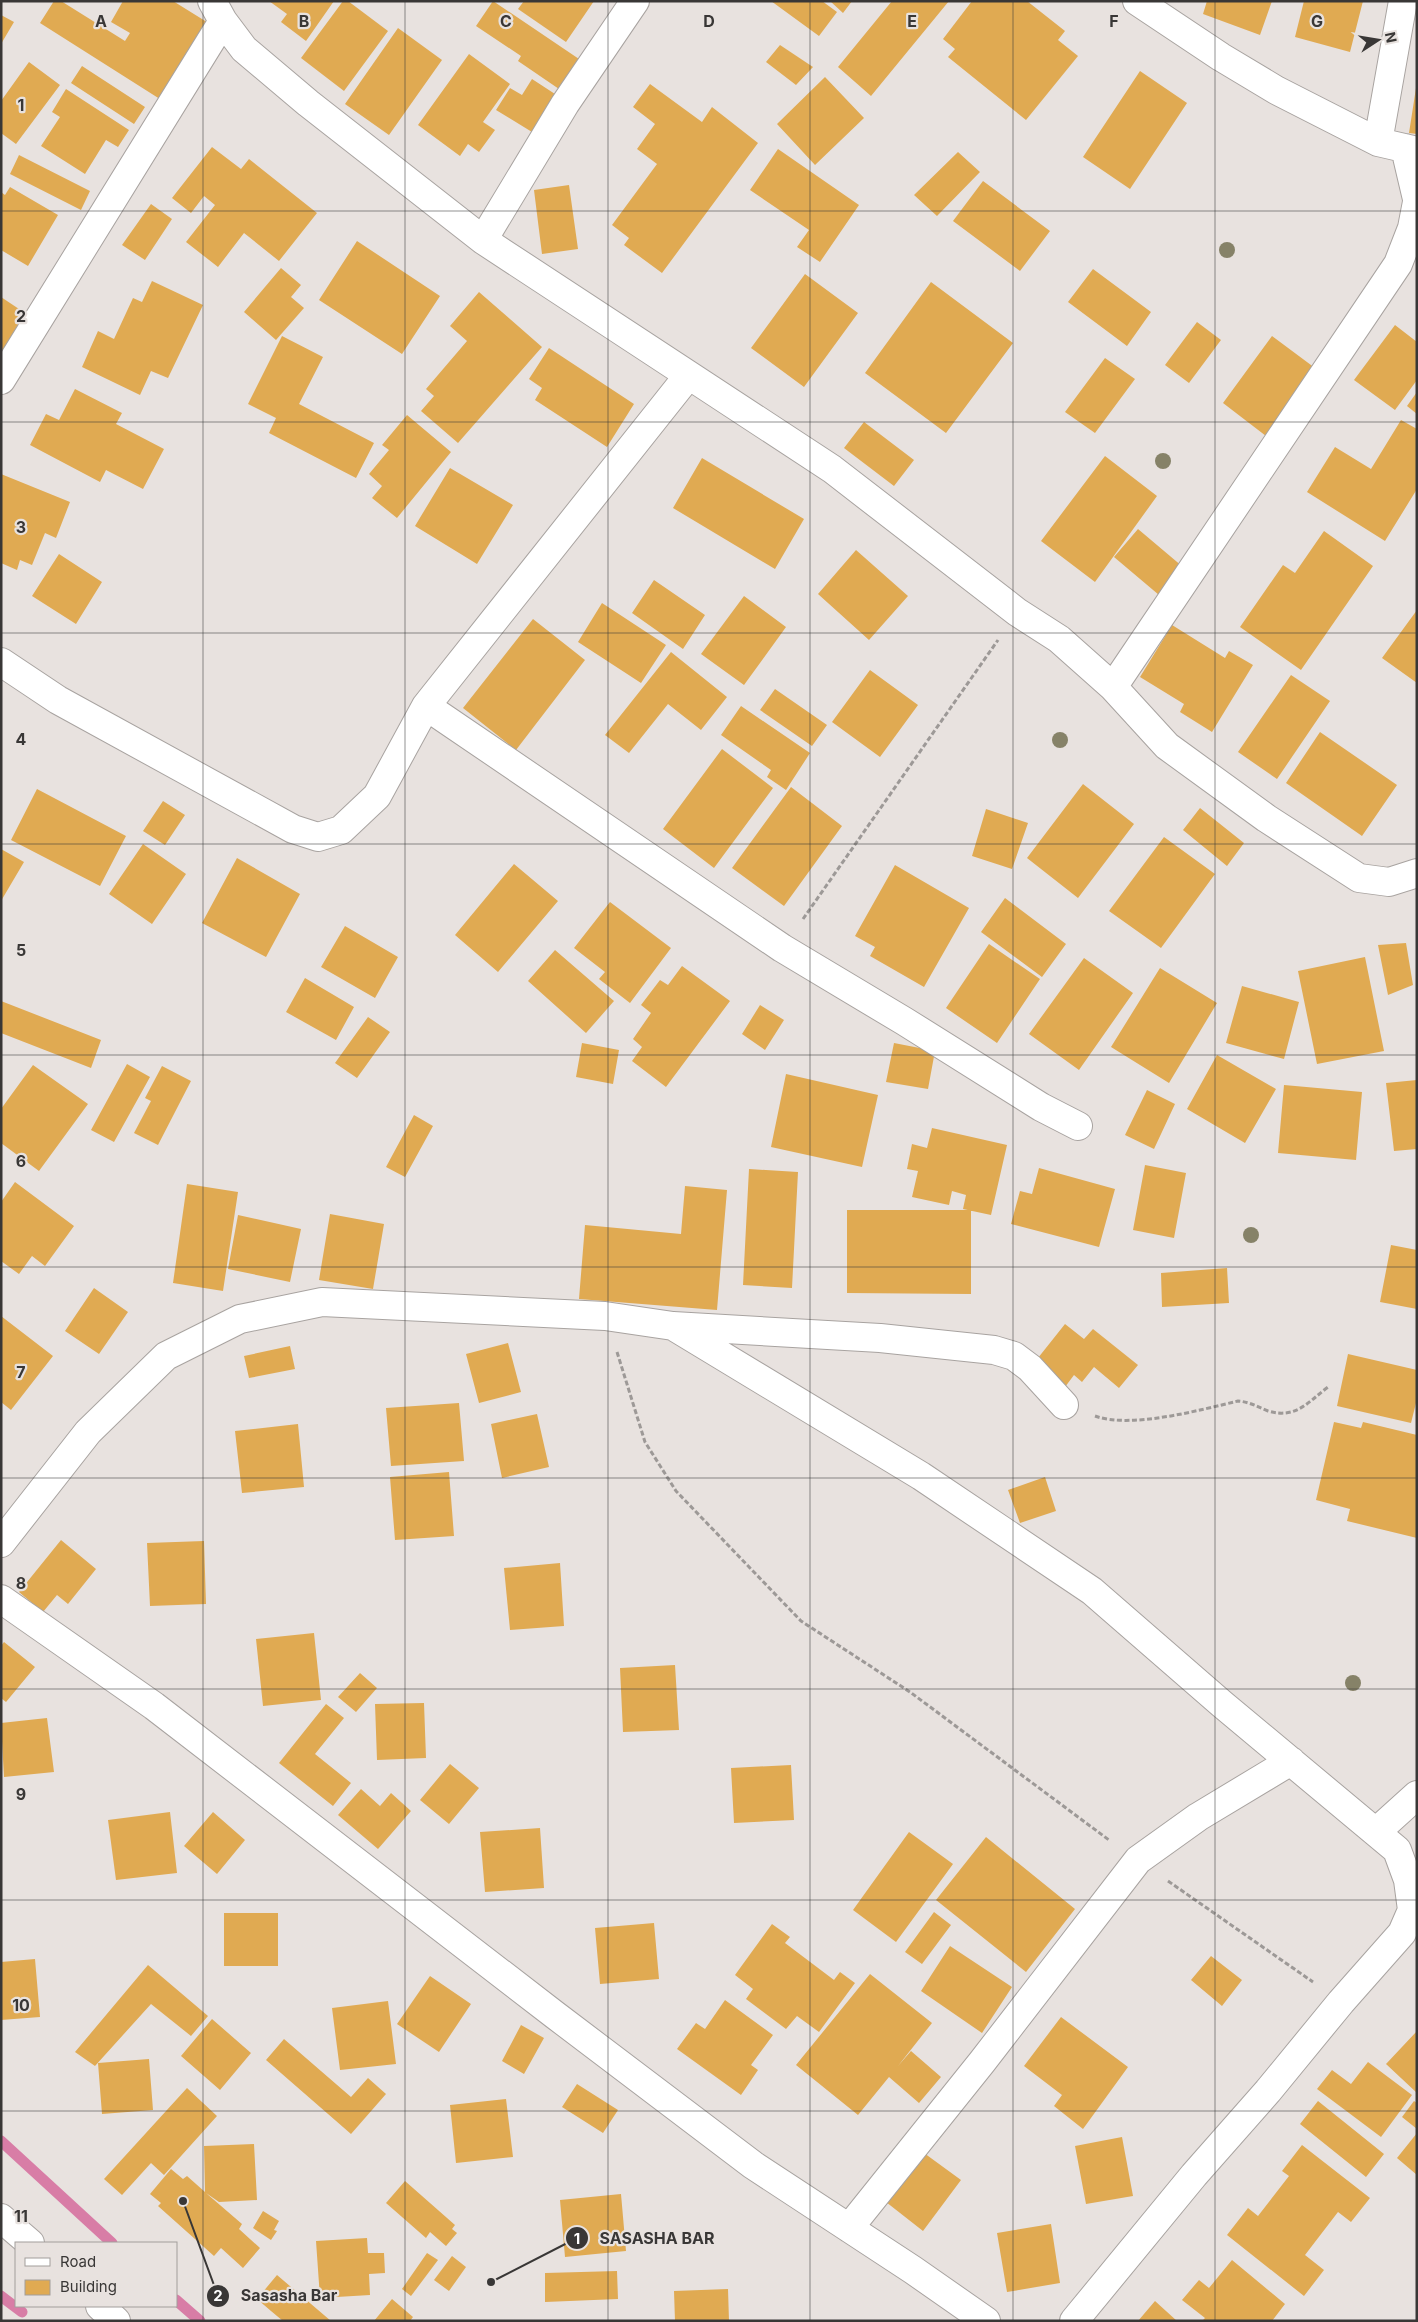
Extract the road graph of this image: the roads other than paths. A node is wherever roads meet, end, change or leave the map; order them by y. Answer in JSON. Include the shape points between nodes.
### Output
{"nodes":[{"id":1,"x":635,"y":1,"type":"edge"},
{"id":2,"x":1137,"y":1,"type":"edge"},
{"id":3,"x":1403,"y":1,"type":"edge"},
{"id":4,"x":218,"y":11,"type":"edge"},
{"id":5,"x":1378,"y":142,"type":"junction"},
{"id":6,"x":1411,"y":150,"type":"edge"},
{"id":7,"x":1417,"y":200,"type":"edge"},
{"id":8,"x":484,"y":240,"type":"junction"},
{"id":9,"x":688,"y":376,"type":"junction"},
{"id":10,"x":1,"y":380,"type":"edge"},
{"id":11,"x":1,"y":662,"type":"edge"},
{"id":12,"x":1113,"y":687,"type":"junction"},
{"id":13,"x":426,"y":706,"type":"junction"},
{"id":14,"x":1417,"y":873,"type":"edge"},
{"id":15,"x":1078,"y":1126,"type":"dead end"},
{"id":16,"x":673,"y":1326,"type":"junction"},
{"id":17,"x":1064,"y":1405,"type":"road end"},
{"id":18,"x":2,"y":1541,"type":"edge"},
{"id":19,"x":1,"y":1599,"type":"edge"},
{"id":20,"x":1291,"y":1761,"type":"junction"},
{"id":21,"x":1417,"y":1795,"type":"edge"},
{"id":22,"x":1376,"y":1832,"type":"junction"},
{"id":23,"x":1,"y":2218,"type":"edge"},
{"id":24,"x":849,"y":2228,"type":"junction"},
{"id":25,"x":29,"y":2242,"type":"edge"},
{"id":26,"x":101,"y":2307,"type":"edge"},
{"id":27,"x":116,"y":2321,"type":"edge"},
{"id":28,"x":986,"y":2321,"type":"edge"},
{"id":29,"x":1074,"y":2321,"type":"edge"}],
"edges":[{"from":1,"to":8,"type":"street","via":[[565,104]]},
{"from":2,"to":5,"type":"street","via":[[1276,90]]},
{"from":3,"to":5,"type":"street"},
{"from":4,"to":8,"type":"street","via":[[244,49]]},
{"from":4,"to":10,"type":"street"},
{"from":5,"to":6,"type":"street"},
{"from":6,"to":7,"type":"street"},
{"from":7,"to":12,"type":"street","via":[[1412,228],[1398,264]]},
{"from":8,"to":9,"type":"street"},
{"from":9,"to":12,"type":"street","via":[[832,469],[1059,640]]},
{"from":9,"to":13,"type":"street"},
{"from":11,"to":13,"type":"street","via":[[58,700],[294,829],[318,837],[341,830],[377,796]]},
{"from":12,"to":14,"type":"street","via":[[1167,746],[1266,818],[1359,878],[1389,882]]},
{"from":13,"to":15,"type":"street","via":[[782,948],[1041,1107]]},
{"from":16,"to":17,"type":"street","via":[[880,1338],[994,1350],[1014,1356],[1030,1368]]},
{"from":16,"to":18,"type":"street","via":[[605,1316],[322,1302],[240,1319],[166,1356],[88,1432]]},
{"from":16,"to":20,"type":"street","via":[[921,1476],[1092,1591]]},
{"from":19,"to":24,"type":"street","via":[[154,1706],[753,2165]]},
{"from":20,"to":22,"type":"street"},
{"from":20,"to":24,"type":"street","via":[[1198,1817],[1138,1860]]},
{"from":21,"to":22,"type":"street"},
{"from":22,"to":29,"type":"street","via":[[1397,1850],[1408,1880],[1412,1910],[1402,1933],[1194,2175]]},
{"from":23,"to":25,"type":"street"},
{"from":24,"to":28,"type":"street"},
{"from":26,"to":27,"type":"street"}]}
